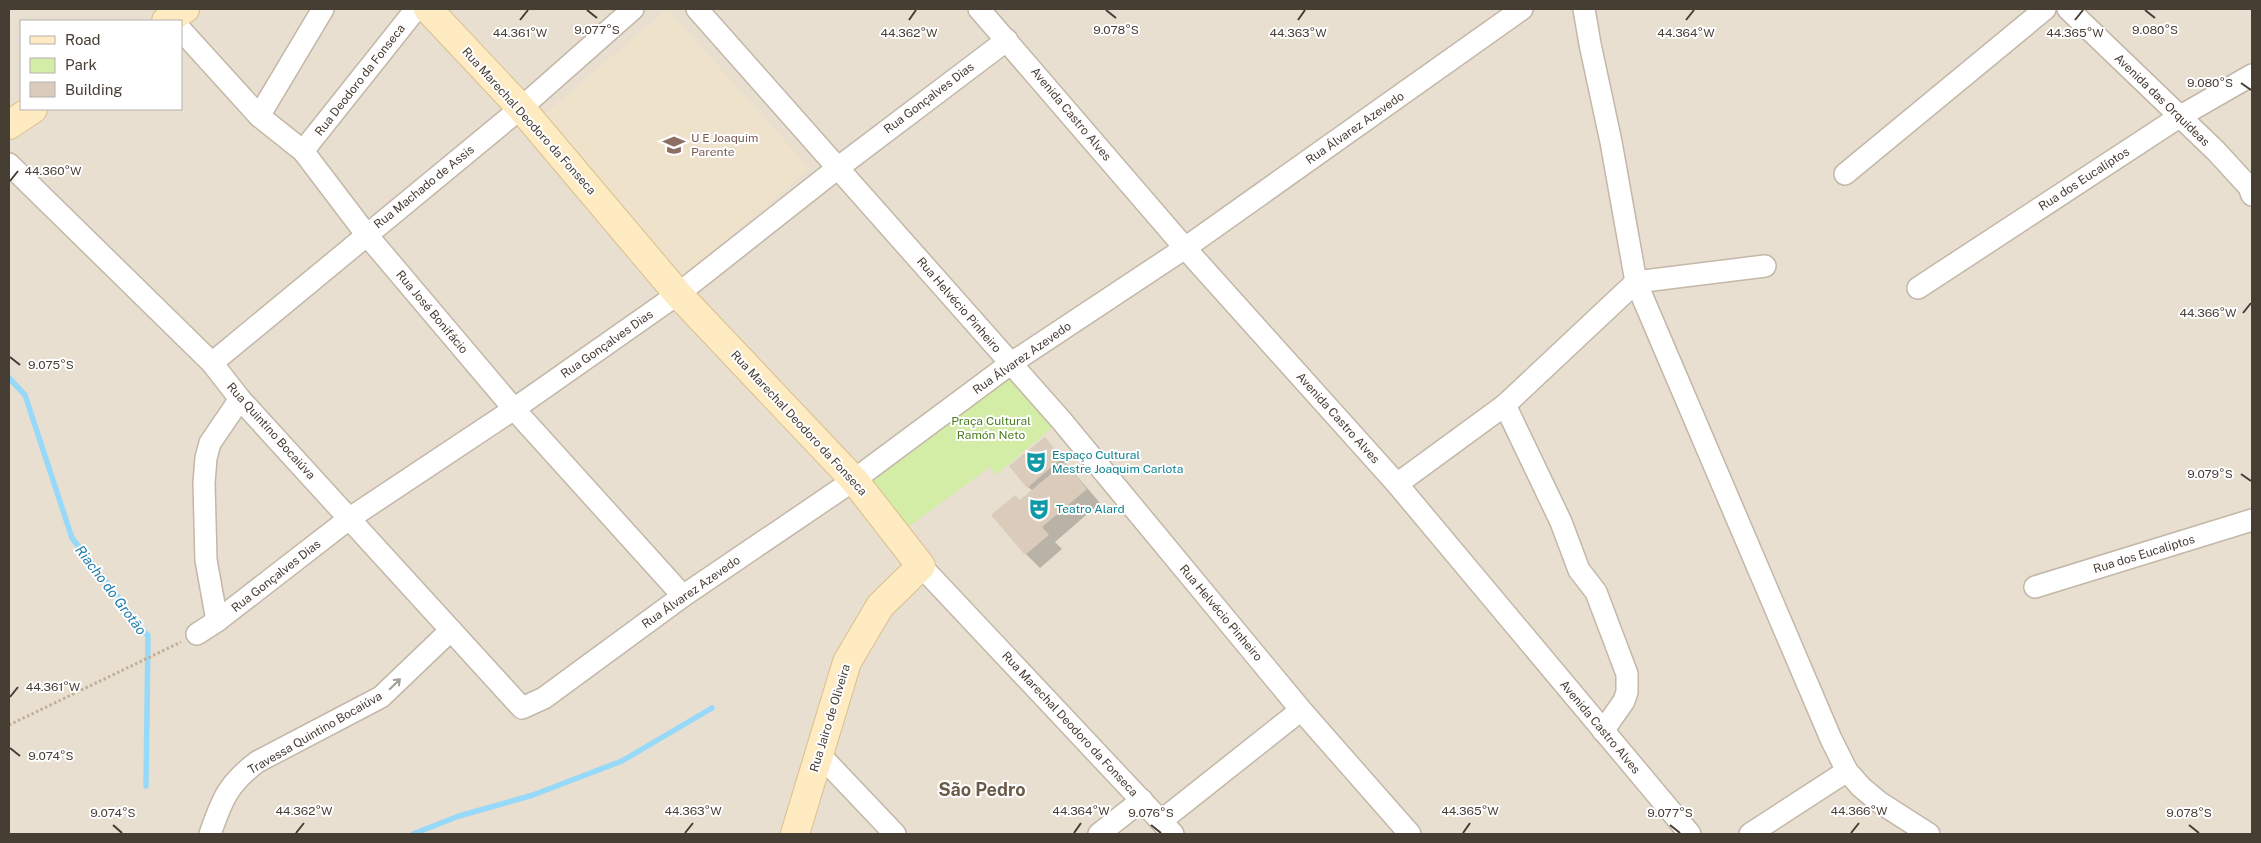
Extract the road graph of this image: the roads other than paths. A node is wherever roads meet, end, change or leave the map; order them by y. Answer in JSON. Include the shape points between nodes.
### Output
{"nodes":[{"id":1,"x":323,"y":9,"type":"edge"},
{"id":2,"x":416,"y":9,"type":"edge"},
{"id":3,"x":428,"y":9,"type":"edge"},
{"id":4,"x":633,"y":9,"type":"edge"},
{"id":5,"x":697,"y":9,"type":"edge"},
{"id":6,"x":979,"y":9,"type":"edge"},
{"id":7,"x":1522,"y":9,"type":"edge"},
{"id":8,"x":1584,"y":9,"type":"edge"},
{"id":9,"x":2045,"y":9,"type":"edge"},
{"id":10,"x":2068,"y":9,"type":"edge"},
{"id":11,"x":182,"y":28,"type":"edge"},
{"id":12,"x":1007,"y":40,"type":"junction"},
{"id":13,"x":2252,"y":75,"type":"edge"},
{"id":14,"x":521,"y":108,"type":"junction"},
{"id":15,"x":32,"y":110,"type":"edge"},
{"id":16,"x":259,"y":116,"type":"junction"},
{"id":17,"x":2179,"y":117,"type":"junction"},
{"id":18,"x":9,"y":125,"type":"edge"},
{"id":19,"x":303,"y":151,"type":"junction"},
{"id":20,"x":9,"y":164,"type":"edge"},
{"id":21,"x":839,"y":167,"type":"junction"},
{"id":22,"x":1845,"y":174,"type":"dead end"},
{"id":23,"x":2252,"y":195,"type":"edge"},
{"id":24,"x":366,"y":234,"type":"junction"},
{"id":25,"x":1185,"y":248,"type":"junction"},
{"id":26,"x":1765,"y":266,"type":"dead end"},
{"id":27,"x":1636,"y":282,"type":"junction"},
{"id":28,"x":1918,"y":288,"type":"dead end"},
{"id":29,"x":678,"y":294,"type":"junction"},
{"id":30,"x":212,"y":362,"type":"junction"},
{"id":31,"x":1010,"y":364,"type":"junction"},
{"id":32,"x":240,"y":399,"type":"junction"},
{"id":33,"x":1505,"y":405,"type":"junction"},
{"id":34,"x":514,"y":409,"type":"junction"},
{"id":35,"x":854,"y":480,"type":"junction"},
{"id":36,"x":1398,"y":484,"type":"junction"},
{"id":37,"x":350,"y":518,"type":"junction"},
{"id":38,"x":2252,"y":520,"type":"edge"},
{"id":39,"x":921,"y":566,"type":"junction"},
{"id":40,"x":2035,"y":587,"type":"dead end"},
{"id":41,"x":683,"y":596,"type":"junction"},
{"id":42,"x":217,"y":621,"type":"junction"},
{"id":43,"x":451,"y":630,"type":"junction"},
{"id":44,"x":197,"y":634,"type":"road end"},
{"id":45,"x":522,"y":708,"type":"joint"},
{"id":46,"x":1301,"y":710,"type":"junction"},
{"id":47,"x":1603,"y":731,"type":"junction"},
{"id":48,"x":819,"y":754,"type":"junction"},
{"id":49,"x":1847,"y":771,"type":"junction"},
{"id":50,"x":1142,"y":800,"type":"junction"},
{"id":51,"x":1167,"y":827,"type":"edge"},
{"id":52,"x":210,"y":834,"type":"edge"},
{"id":53,"x":795,"y":834,"type":"edge"},
{"id":54,"x":895,"y":834,"type":"edge"},
{"id":55,"x":1099,"y":834,"type":"edge"},
{"id":56,"x":1410,"y":834,"type":"edge"},
{"id":57,"x":1690,"y":834,"type":"edge"},
{"id":58,"x":1750,"y":834,"type":"edge"},
{"id":59,"x":1929,"y":834,"type":"edge"}],
"edges":[{"from":1,"to":16,"type":"street"},
{"from":2,"to":19,"type":"street","name":"Rua Deodoro da Fonseca"},
{"from":3,"to":14,"type":"street","name":"Rua Marechal Deodoro da Fonseca"},
{"from":4,"to":14,"type":"street","name":"Rua Machado de Assis"},
{"from":5,"to":21,"type":"street","name":"Rua Helvécio Pinheiro"},
{"from":6,"to":12,"type":"street","name":"Avenida Castro Alves"},
{"from":7,"to":25,"type":"street","name":"Rua Álvarez Azevedo"},
{"from":8,"to":27,"type":"street"},
{"from":9,"to":22,"type":"street"},
{"from":10,"to":17,"type":"street","name":"Avenida das Orquídeas"},
{"from":11,"to":16,"type":"street","name":"Rua José Bonifácio"},
{"from":12,"to":21,"type":"street","name":"Rua Gonçalves Dias"},
{"from":12,"to":25,"type":"street","name":"Avenida Castro Alves"},
{"from":13,"to":17,"type":"street","name":"Rua dos Eucalíptos"},
{"from":14,"to":24,"type":"street","name":"Rua Machado de Assis"},
{"from":14,"to":29,"type":"street","name":"Rua Marechal Deodoro da Fonseca"},
{"from":15,"to":18,"type":"street"},
{"from":16,"to":19,"type":"street","name":"Rua José Bonifácio"},
{"from":17,"to":23,"type":"street","name":"Avenida das Orquídeas","via":[[2236,172]]},
{"from":17,"to":28,"type":"street","name":"Rua dos Eucalíptos"},
{"from":19,"to":24,"type":"street","name":"Rua José Bonifácio"},
{"from":20,"to":30,"type":"street","name":"Rua Quintino Bocaiúva"},
{"from":21,"to":29,"type":"street","name":"Rua Gonçalves Dias"},
{"from":21,"to":31,"type":"street","name":"Rua Helvécio Pinheiro"},
{"from":24,"to":30,"type":"street","name":"Rua Machado de Assis"},
{"from":24,"to":34,"type":"street","name":"Rua José Bonifácio"},
{"from":25,"to":31,"type":"street","name":"Rua Álvarez Azevedo"},
{"from":25,"to":36,"type":"street","name":"Avenida Castro Alves"},
{"from":26,"to":27,"type":"street"},
{"from":27,"to":33,"type":"street"},
{"from":27,"to":49,"type":"street"},
{"from":29,"to":34,"type":"street","name":"Rua Gonçalves Dias"},
{"from":29,"to":35,"type":"street","name":"Rua Marechal Deodoro da Fonseca"},
{"from":30,"to":32,"type":"street","name":"Rua Quintino Bocaiúva"},
{"from":31,"to":35,"type":"street","name":"Rua Álvarez Azevedo"},
{"from":31,"to":46,"type":"street","name":"Rua Helvécio Pinheiro","via":[[1061,420]]},
{"from":32,"to":37,"type":"street","name":"Rua Quintino Bocaiúva"},
{"from":32,"to":42,"type":"street","via":[[210,443],[206,466],[206,560]]},
{"from":33,"to":36,"type":"street"},
{"from":33,"to":47,"type":"street","via":[[1561,522],[1579,570],[1596,592],[1627,674],[1624,701]]},
{"from":34,"to":37,"type":"street","name":"Rua Gonçalves Dias"},
{"from":34,"to":41,"type":"street","name":"Rua José Bonifácio"},
{"from":35,"to":39,"type":"street","name":"Rua Marechal Deodoro da Fonseca"},
{"from":35,"to":41,"type":"street","name":"Rua Álvarez Azevedo"},
{"from":36,"to":47,"type":"street","name":"Avenida Castro Alves"},
{"from":37,"to":42,"type":"street","name":"Rua Gonçalves Dias"},
{"from":37,"to":43,"type":"street","name":"Rua Quintino Bocaiúva"},
{"from":38,"to":40,"type":"street","name":"Rua dos Eucaliptos"},
{"from":39,"to":48,"type":"street","name":"Rua Jairo de Oliveira","via":[[880,606],[863,632],[847,662]]},
{"from":39,"to":50,"type":"street","name":"Rua Marechal Deodoro da Fonseca"},
{"from":41,"to":45,"type":"street","name":"Rua Álvarez Azevedo","via":[[544,698]]},
{"from":42,"to":44,"type":"street","name":"Rua Gonçalves Dias"},
{"from":43,"to":45,"type":"street","name":"Rua Quintino Bocaiúva"},
{"from":52,"to":43,"type":"street","name":"Travessa Quintino Bocaiúva","one_way":true,"via":[[224,795],[245,771],[381,697]]},
{"from":46,"to":51,"type":"street"},
{"from":46,"to":56,"type":"street","name":"Rua Helvécio Pinheiro"},
{"from":47,"to":57,"type":"street","name":"Avenida Castro Alves"},
{"from":48,"to":53,"type":"street","name":"Rua Jairo de Oliveira"},
{"from":48,"to":54,"type":"street"},
{"from":49,"to":58,"type":"street"},
{"from":49,"to":59,"type":"street","via":[[1879,802]]},
{"from":50,"to":51,"type":"street","name":"Rua Marechal Deodoro da Fonseca"},
{"from":50,"to":55,"type":"street"}]}
